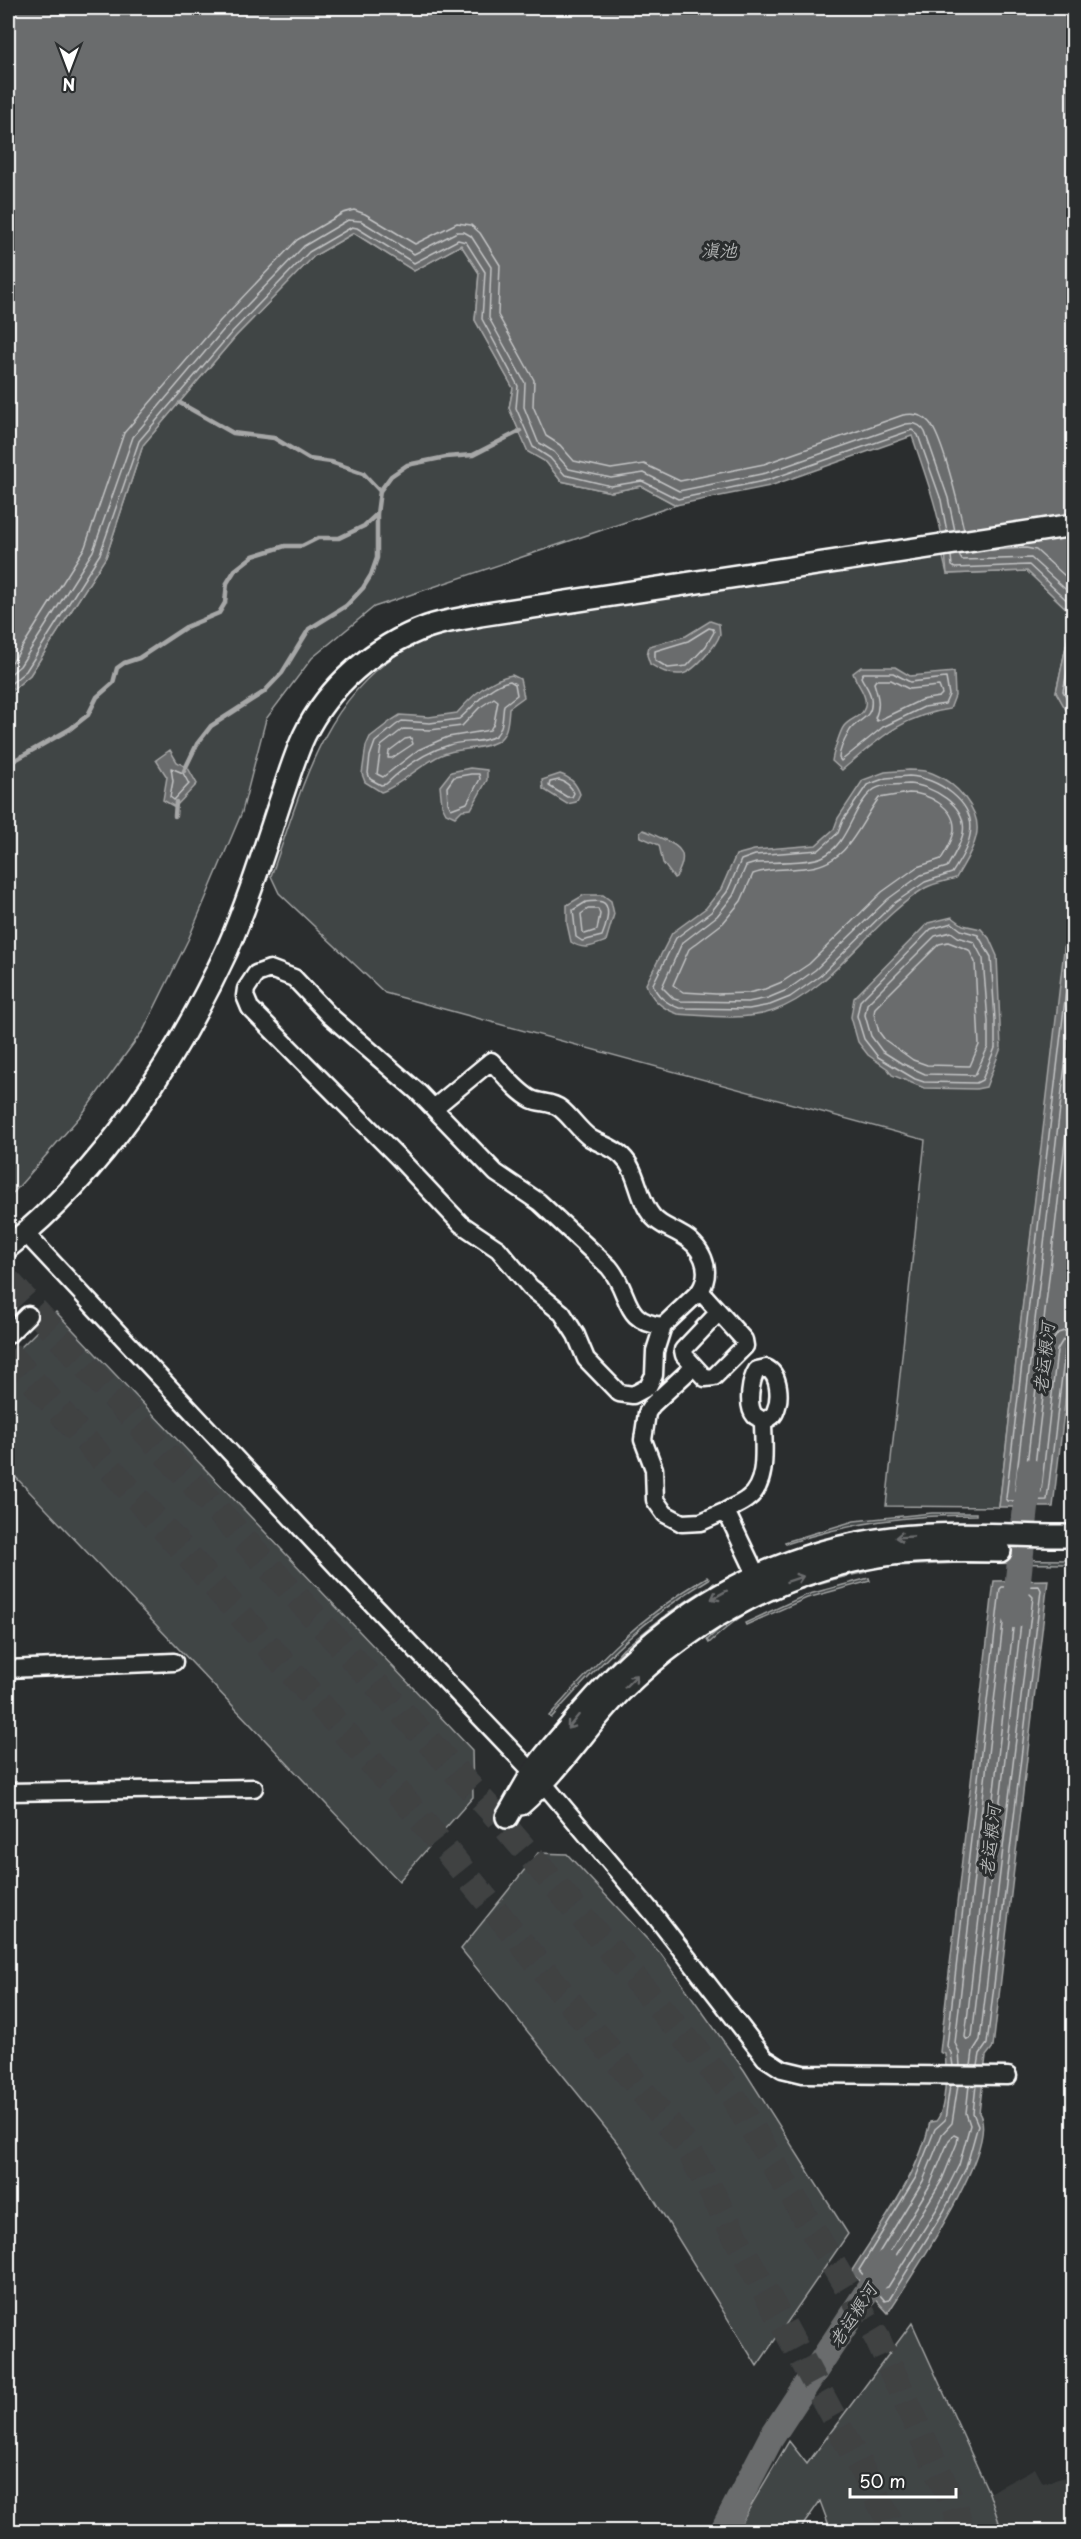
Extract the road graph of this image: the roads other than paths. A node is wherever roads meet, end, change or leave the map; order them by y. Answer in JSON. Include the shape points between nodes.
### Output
{"nodes":[{"id":1,"x":1074,"y":525,"type":"edge"},
{"id":2,"x":434,"y":1108,"type":"junction"},
{"id":3,"x":25,"y":1233,"type":"junction"},
{"id":4,"x":8,"y":1247,"type":"edge"},
{"id":5,"x":700,"y":1291,"type":"junction"},
{"id":6,"x":719,"y":1312,"type":"junction"},
{"id":7,"x":28,"y":1314,"type":"dead end"},
{"id":8,"x":663,"y":1326,"type":"junction"},
{"id":9,"x":8,"y":1335,"type":"edge"},
{"id":10,"x":694,"y":1366,"type":"junction"},
{"id":11,"x":764,"y":1421,"type":"dead end"},
{"id":12,"x":726,"y":1511,"type":"junction"},
{"id":13,"x":1072,"y":1544,"type":"edge"},
{"id":14,"x":760,"y":1583,"type":"junction"},
{"id":15,"x":174,"y":1662,"type":"dead end"},
{"id":16,"x":8,"y":1669,"type":"edge"},
{"id":17,"x":539,"y":1778,"type":"junction"},
{"id":18,"x":254,"y":1788,"type":"dead end"},
{"id":19,"x":8,"y":1792,"type":"edge"},
{"id":20,"x":1008,"y":2076,"type":"dead end"}],
"edges":[{"from":1,"to":3,"type":"street","via":[[480,615],[428,626],[388,646],[355,669],[322,706],[304,736],[243,909],[198,1009],[145,1096],[67,1192]]},
{"from":2,"to":5,"type":"street","via":[[490,1061],[531,1100],[560,1108],[588,1136],[620,1154],[652,1216],[686,1238],[703,1256],[706,1273]]},
{"from":2,"to":8,"type":"street","via":[[496,1173],[539,1202],[609,1267],[638,1319]]},
{"from":2,"to":8,"type":"street","via":[[329,1015],[294,978],[270,969],[261,970],[250,981],[245,996],[249,1008],[461,1224],[498,1250],[530,1287],[562,1313],[586,1359],[619,1393],[633,1395],[648,1387]]},
{"from":3,"to":4,"type":"street"},
{"from":3,"to":17,"type":"street"},
{"from":5,"to":6,"type":"street"},
{"from":5,"to":8,"type":"street"},
{"from":6,"to":10,"type":"street","via":[[684,1346],[684,1355]]},
{"from":6,"to":10,"type":"street","via":[[745,1346],[714,1377],[705,1378]]},
{"from":7,"to":9,"type":"street"},
{"from":10,"to":12,"type":"street","via":[[647,1413],[643,1440],[654,1469],[655,1500],[665,1514],[681,1523],[701,1522]]},
{"from":11,"to":12,"type":"street","via":[[758,1489]]},
{"from":12,"to":14,"type":"street"},
{"from":13,"to":14,"type":"street","via":[[983,1543],[871,1558]]},
{"from":14,"to":17,"type":"street","via":[[639,1673]]},
{"from":15,"to":16,"type":"street"},
{"from":17,"to":20,"type":"street","via":[[656,1917],[765,2058],[782,2069],[803,2074]]},
{"from":18,"to":19,"type":"street"}]}
